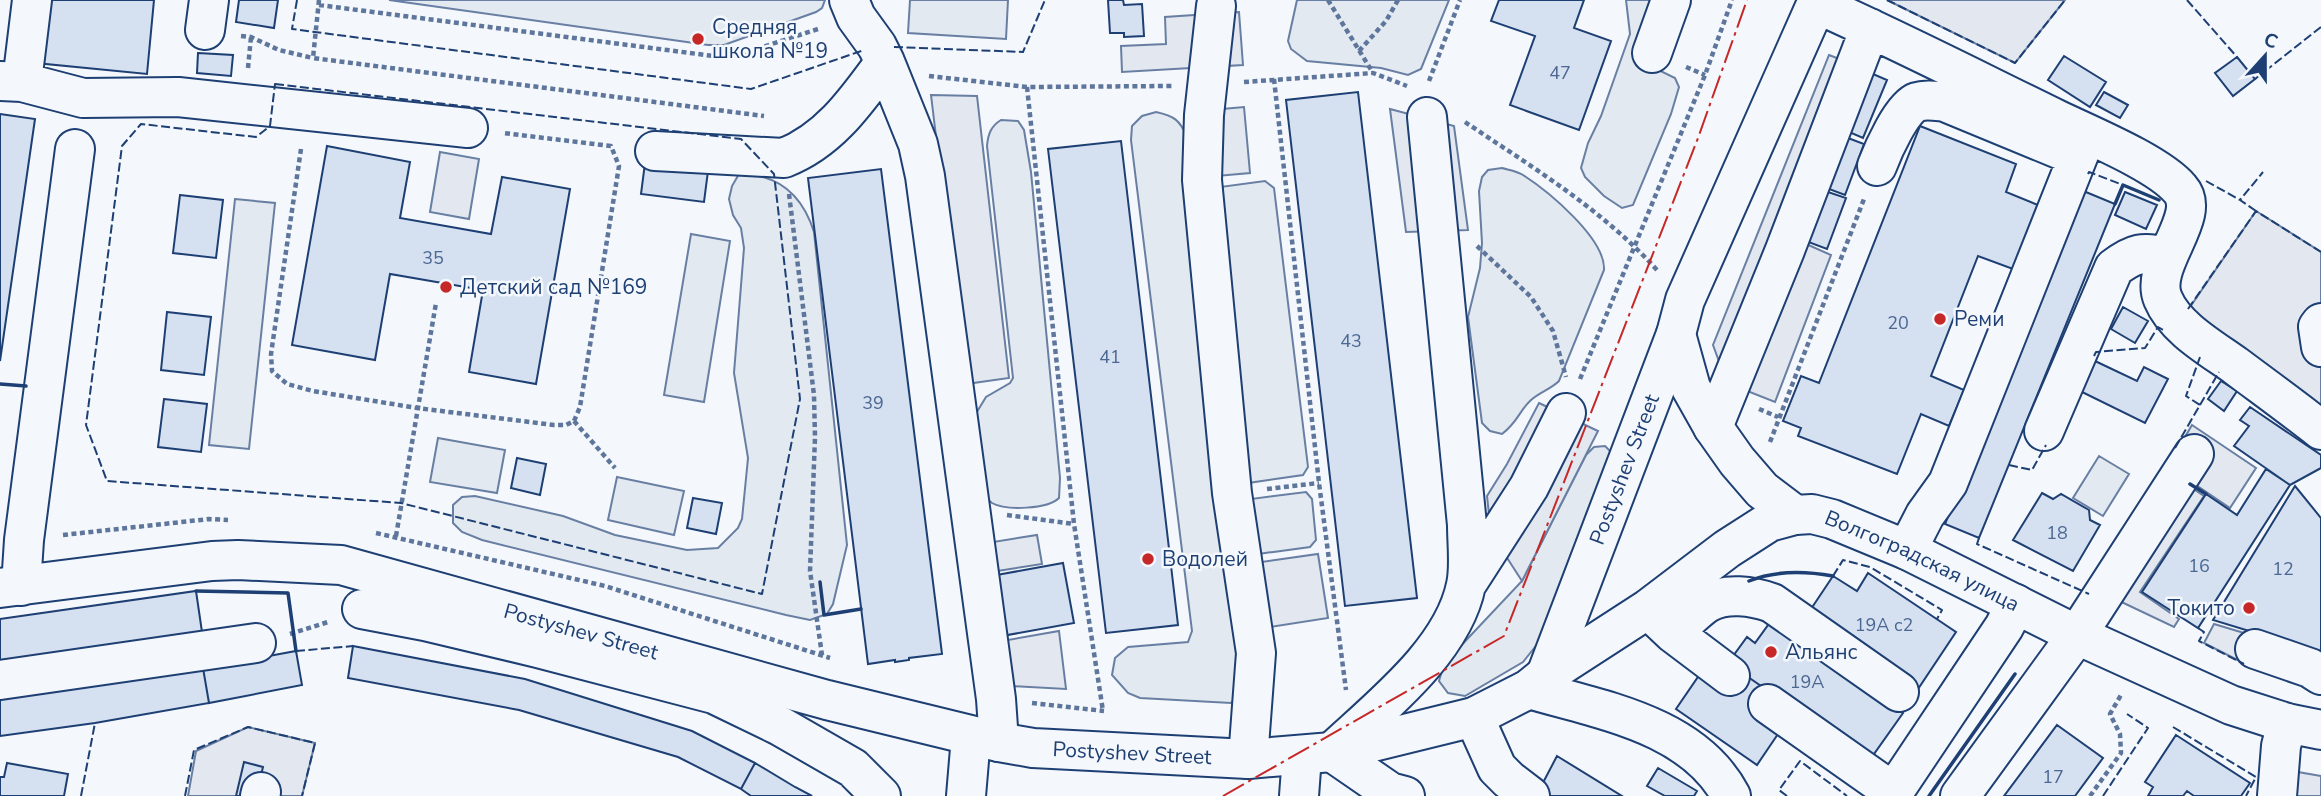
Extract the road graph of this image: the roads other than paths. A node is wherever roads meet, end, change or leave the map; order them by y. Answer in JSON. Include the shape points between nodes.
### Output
{"nodes":[{"id":1,"x":32,"y":0,"type":"edge"},
{"id":2,"x":1671,"y":0,"type":"edge"},
{"id":3,"x":1818,"y":2,"type":"edge"},
{"id":4,"x":1216,"y":6,"type":"dead end"},
{"id":5,"x":853,"y":9,"type":"edge"},
{"id":6,"x":1870,"y":28,"type":"junction"},
{"id":7,"x":1652,"y":53,"type":"dead end"},
{"id":8,"x":885,"y":62,"type":"junction"},
{"id":9,"x":11,"y":82,"type":"edge"},
{"id":10,"x":1431,"y":101,"type":"road end"},
{"id":11,"x":468,"y":128,"type":"road end"},
{"id":12,"x":2082,"y":145,"type":"junction"},
{"id":13,"x":75,"y":149,"type":"dead end"},
{"id":14,"x":655,"y":151,"type":"dead end"},
{"id":15,"x":1877,"y":166,"type":"road end"},
{"id":16,"x":2167,"y":257,"type":"junction"},
{"id":17,"x":2321,"y":323,"type":"edge"},
{"id":18,"x":1676,"y":334,"type":"junction"},
{"id":19,"x":2321,"y":347,"type":"edge"},
{"id":20,"x":1569,"y":406,"type":"road end"},
{"id":21,"x":1713,"y":427,"type":"junction"},
{"id":22,"x":2321,"y":430,"type":"edge"},
{"id":23,"x":2044,"y":431,"type":"dead end"},
{"id":24,"x":2194,"y":454,"type":"dead end"},
{"id":25,"x":1795,"y":515,"type":"junction"},
{"id":26,"x":1907,"y":550,"type":"junction"},
{"id":27,"x":1466,"y":585,"type":"junction"},
{"id":28,"x":10,"y":587,"type":"edge"},
{"id":29,"x":2016,"y":604,"type":"junction"},
{"id":30,"x":362,"y":609,"type":"road end"},
{"id":31,"x":1660,"y":621,"type":"junction"},
{"id":32,"x":2077,"y":635,"type":"junction"},
{"id":33,"x":256,"y":643,"type":"road end"},
{"id":34,"x":2255,"y":649,"type":"dead end"},
{"id":35,"x":2321,"y":675,"type":"edge"},
{"id":36,"x":1730,"y":676,"type":"dead end"},
{"id":37,"x":0,"y":680,"type":"edge"},
{"id":38,"x":1538,"y":682,"type":"junction"},
{"id":39,"x":1899,"y":692,"type":"dead end"},
{"id":40,"x":1768,"y":704,"type":"dead end"},
{"id":41,"x":1474,"y":718,"type":"junction"},
{"id":42,"x":2304,"y":727,"type":"edge"},
{"id":43,"x":985,"y":739,"type":"junction"},
{"id":44,"x":1317,"y":754,"type":"junction"},
{"id":45,"x":1248,"y":759,"type":"junction"},
{"id":46,"x":1892,"y":794,"type":"edge"},
{"id":47,"x":881,"y":796,"type":"edge"},
{"id":48,"x":966,"y":796,"type":"edge"},
{"id":49,"x":1299,"y":796,"type":"edge"},
{"id":50,"x":1405,"y":796,"type":"edge"},
{"id":51,"x":1530,"y":796,"type":"edge"},
{"id":52,"x":1731,"y":796,"type":"edge"},
{"id":53,"x":1961,"y":796,"type":"edge"},
{"id":54,"x":2277,"y":796,"type":"edge"}],
"edges":[{"from":1,"to":9,"type":"main road"},
{"from":2,"to":7,"type":"main road"},
{"from":3,"to":6,"type":"main road"},
{"from":3,"to":18,"type":"main road","name":"Postyshev Street","via":[[1685,300]]},
{"from":4,"to":45,"type":"main road","via":[[1202,180],[1232,493],[1256,653]]},
{"from":5,"to":8,"type":"main road"},
{"from":6,"to":12,"type":"main road"},
{"from":6,"to":21,"type":"main road"},
{"from":8,"to":14,"type":"main road","via":[[828,132],[784,158]]},
{"from":8,"to":43,"type":"main road","via":[[918,144],[925,176],[996,699]]},
{"from":9,"to":11,"type":"main road","via":[[83,98],[178,97]]},
{"from":10,"to":27,"type":"main road","via":[[1437,222],[1467,525]]},
{"from":12,"to":15,"type":"main road","via":[[1926,100],[1914,102],[1900,118]]},
{"from":12,"to":16,"type":"main road","via":[[2154,168],[2182,190],[2184,220]]},
{"from":12,"to":26,"type":"main road","via":[[1948,483],[1924,514]]},
{"from":13,"to":28,"type":"main road","via":[[24,540]]},
{"from":16,"to":22,"type":"main road","via":[[2161,296],[2172,315]]},
{"from":16,"to":23,"type":"main road","via":[[2147,252],[2114,268]]},
{"from":17,"to":19,"type":"main road"},
{"from":18,"to":21,"type":"main road","via":[[1691,388]]},
{"from":18,"to":38,"type":"main road","name":"Postyshev Street"},
{"from":20,"to":27,"type":"main road","via":[[1529,487]]},
{"from":21,"to":25,"type":"main road","via":[[1762,490]]},
{"from":24,"to":32,"type":"main road"},
{"from":25,"to":26,"type":"main road","name":"Волгоградская улица","via":[[1832,519]]},
{"from":25,"to":31,"type":"main road","name":"Волгоградская улица","via":[[1769,522],[1727,549]]},
{"from":26,"to":29,"type":"main road","name":"Волгоградская улица"},
{"from":27,"to":44,"type":"main road","via":[[1442,639],[1419,670]]},
{"from":28,"to":43,"type":"main road","name":"Postyshev Street","via":[[238,559],[341,565],[827,700]]},
{"from":29,"to":32,"type":"main road","name":"Волгоградская улица"},
{"from":29,"to":46,"type":"main road"},
{"from":30,"to":47,"type":"main road","via":[[714,694],[853,768]]},
{"from":31,"to":36,"type":"main road"},
{"from":31,"to":38,"type":"main road","name":"Волгоградская улица"},
{"from":31,"to":39,"type":"main road","via":[[1728,597],[1759,598]]},
{"from":32,"to":42,"type":"main road","name":"Волгоградская улица","via":[[2231,705]]},
{"from":32,"to":53,"type":"main road"},
{"from":33,"to":37,"type":"main road"},
{"from":34,"to":35,"type":"main road"},
{"from":38,"to":41,"type":"main road","name":"Postyshev Street"},
{"from":38,"to":52,"type":"main road","via":[[1644,723],[1683,744],[1704,761]]},
{"from":40,"to":46,"type":"main road"},
{"from":41,"to":44,"type":"main road","name":"Postyshev Street"},
{"from":41,"to":51,"type":"main road","via":[[1497,768]]},
{"from":42,"to":54,"type":"main road","via":[[2281,746]]},
{"from":43,"to":45,"type":"main road","name":"Postyshev Street","via":[[1033,748]]},
{"from":43,"to":48,"type":"main road"},
{"from":44,"to":45,"type":"main road","name":"Postyshev Street"},
{"from":44,"to":49,"type":"main road"},
{"from":44,"to":50,"type":"main road"}]}
